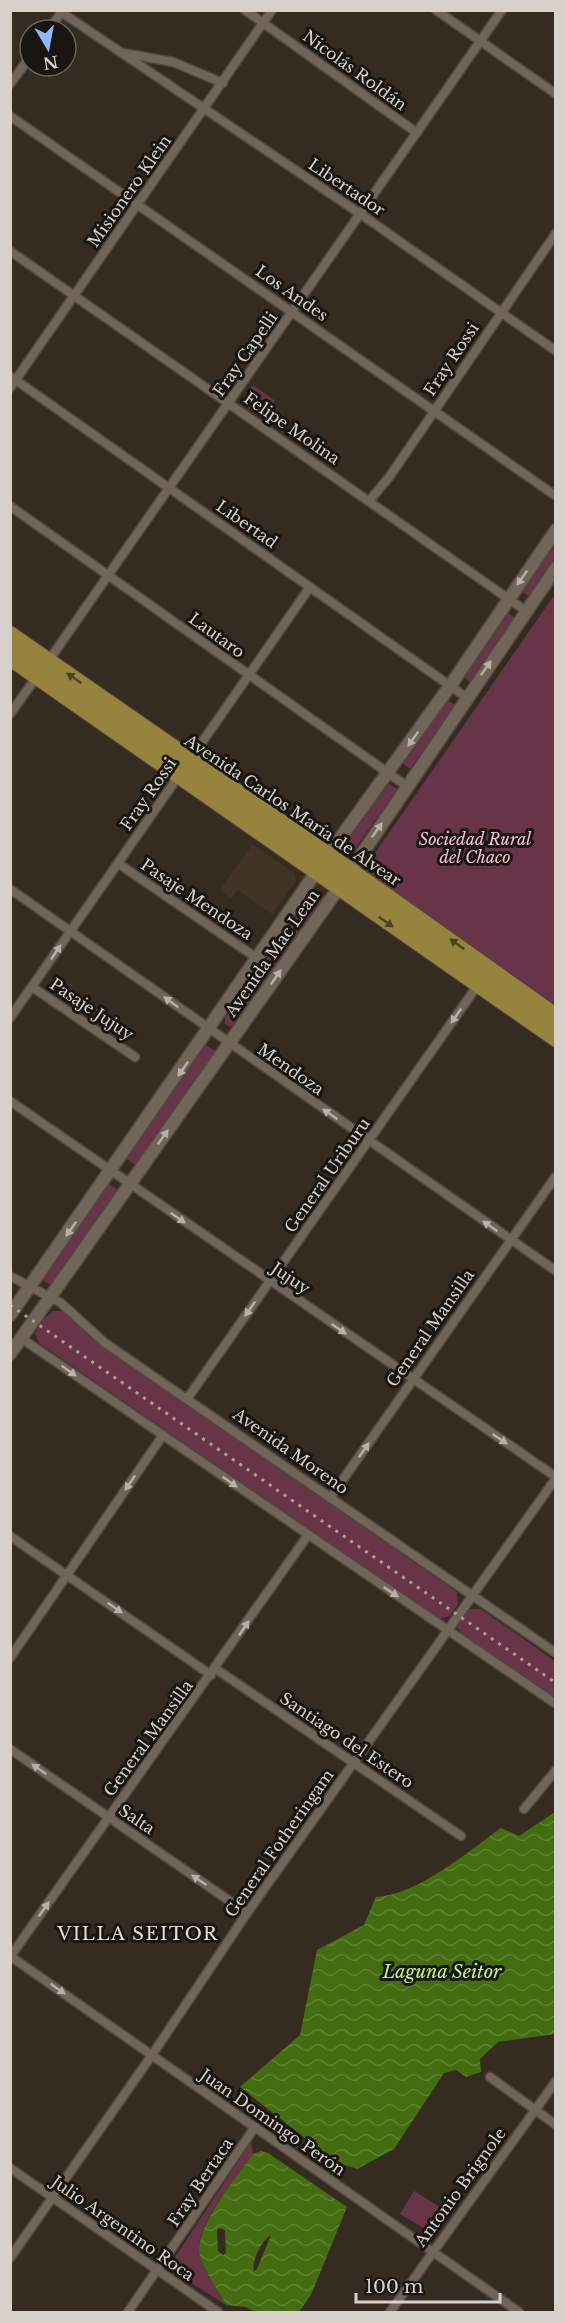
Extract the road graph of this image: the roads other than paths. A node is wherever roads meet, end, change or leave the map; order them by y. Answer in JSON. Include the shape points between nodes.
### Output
{"nodes":[{"id":1,"x":245,"y":10,"type":"edge"},
{"id":2,"x":272,"y":10,"type":"edge"},
{"id":3,"x":435,"y":10,"type":"edge"},
{"id":4,"x":502,"y":10,"type":"edge"},
{"id":5,"x":62,"y":11,"type":"edge"},
{"id":6,"x":263,"y":23,"type":"junction"},
{"id":7,"x":481,"y":42,"type":"junction"},
{"id":8,"x":119,"y":52,"type":"junction"},
{"id":9,"x":223,"y":83,"type":"junction"},
{"id":10,"x":555,"y":94,"type":"edge"},
{"id":11,"x":204,"y":110,"type":"junction"},
{"id":12,"x":10,"y":116,"type":"edge"},
{"id":13,"x":417,"y":133,"type":"junction"},
{"id":14,"x":139,"y":203,"type":"junction"},
{"id":15,"x":362,"y":215,"type":"junction"},
{"id":16,"x":555,"y":233,"type":"edge"},
{"id":17,"x":10,"y":251,"type":"edge"},
{"id":18,"x":74,"y":295,"type":"junction"},
{"id":19,"x":292,"y":312,"type":"junction"},
{"id":20,"x":501,"y":312,"type":"junction"},
{"id":21,"x":555,"y":351,"type":"edge"},
{"id":22,"x":13,"y":378,"type":"edge"},
{"id":23,"x":10,"y":388,"type":"edge"},
{"id":24,"x":229,"y":403,"type":"junction"},
{"id":25,"x":434,"y":410,"type":"junction"},
{"id":26,"x":169,"y":489,"type":"junction"},
{"id":27,"x":555,"y":496,"type":"edge"},
{"id":28,"x":370,"y":500,"type":"junction"},
{"id":29,"x":10,"y":506,"type":"edge"},
{"id":30,"x":555,"y":530,"type":"edge"},
{"id":31,"x":555,"y":568,"type":"edge"},
{"id":32,"x":108,"y":575,"type":"junction"},
{"id":33,"x":310,"y":586,"type":"junction"},
{"id":34,"x":508,"y":598,"type":"junction"},
{"id":35,"x":526,"y":611,"type":"junction"},
{"id":36,"x":10,"y":633,"type":"edge"},
{"id":37,"x":10,"y":648,"type":"edge"},
{"id":38,"x":10,"y":659,"type":"edge"},
{"id":39,"x":43,"y":669,"type":"junction"},
{"id":40,"x":248,"y":676,"type":"junction"},
{"id":41,"x":450,"y":686,"type":"junction"},
{"id":42,"x":466,"y":697,"type":"junction"},
{"id":43,"x":10,"y":714,"type":"edge"},
{"id":44,"x":184,"y":769,"type":"junction"},
{"id":45,"x":389,"y":774,"type":"junction"},
{"id":46,"x":408,"y":787,"type":"junction"},
{"id":47,"x":119,"y":864,"type":"junction"},
{"id":48,"x":323,"y":864,"type":"junction"},
{"id":49,"x":344,"y":878,"type":"junction"},
{"id":50,"x":10,"y":889,"type":"edge"},
{"id":51,"x":71,"y":931,"type":"junction"},
{"id":52,"x":258,"y":959,"type":"junction"},
{"id":53,"x":484,"y":977,"type":"junction"},
{"id":54,"x":32,"y":987,"type":"junction"},
{"id":55,"x":555,"y":1015,"type":"edge"},
{"id":56,"x":10,"y":1018,"type":"edge"},
{"id":57,"x":555,"y":1027,"type":"edge"},
{"id":58,"x":209,"y":1030,"type":"junction"},
{"id":59,"x":555,"y":1040,"type":"edge"},
{"id":60,"x":229,"y":1044,"type":"junction"},
{"id":61,"x":135,"y":1057,"type":"dead end"},
{"id":62,"x":10,"y":1101,"type":"edge"},
{"id":63,"x":369,"y":1142,"type":"junction"},
{"id":64,"x":112,"y":1172,"type":"junction"},
{"id":65,"x":555,"y":1176,"type":"edge"},
{"id":66,"x":130,"y":1185,"type":"junction"},
{"id":67,"x":511,"y":1240,"type":"junction"},
{"id":68,"x":555,"y":1271,"type":"edge"},
{"id":69,"x":10,"y":1276,"type":"edge"},
{"id":70,"x":270,"y":1282,"type":"junction"},
{"id":71,"x":31,"y":1286,"type":"junction"},
{"id":72,"x":52,"y":1297,"type":"junction"},
{"id":73,"x":10,"y":1315,"type":"edge"},
{"id":74,"x":16,"y":1336,"type":"edge"},
{"id":75,"x":10,"y":1354,"type":"edge"},
{"id":76,"x":412,"y":1379,"type":"junction"},
{"id":77,"x":187,"y":1399,"type":"junction"},
{"id":78,"x":163,"y":1435,"type":"junction"},
{"id":79,"x":555,"y":1478,"type":"edge"},
{"id":80,"x":330,"y":1498,"type":"junction"},
{"id":81,"x":308,"y":1535,"type":"junction"},
{"id":82,"x":10,"y":1536,"type":"edge"},
{"id":83,"x":67,"y":1575,"type":"junction"},
{"id":84,"x":470,"y":1595,"type":"junction"},
{"id":85,"x":446,"y":1630,"type":"junction"},
{"id":86,"x":555,"y":1653,"type":"edge"},
{"id":87,"x":10,"y":1658,"type":"edge"},
{"id":88,"x":213,"y":1672,"type":"junction"},
{"id":89,"x":555,"y":1704,"type":"edge"},
{"id":90,"x":10,"y":1749,"type":"edge"},
{"id":91,"x":354,"y":1763,"type":"junction"},
{"id":92,"x":555,"y":1770,"type":"edge"},
{"id":93,"x":524,"y":1809,"type":"dead end"},
{"id":94,"x":109,"y":1818,"type":"junction"},
{"id":95,"x":461,"y":1836,"type":"dead end"},
{"id":96,"x":248,"y":1913,"type":"junction"},
{"id":97,"x":11,"y":1956,"type":"edge"},
{"id":98,"x":152,"y":2055,"type":"junction"},
{"id":99,"x":490,"y":2077,"type":"dead end"},
{"id":100,"x":555,"y":2081,"type":"edge"},
{"id":101,"x":536,"y":2110,"type":"junction"},
{"id":102,"x":555,"y":2125,"type":"edge"},
{"id":103,"x":255,"y":2127,"type":"junction"},
{"id":104,"x":10,"y":2168,"type":"edge"},
{"id":105,"x":54,"y":2198,"type":"junction"},
{"id":106,"x":431,"y":2252,"type":"junction"},
{"id":107,"x":10,"y":2258,"type":"edge"},
{"id":108,"x":157,"y":2270,"type":"junction"},
{"id":109,"x":128,"y":2313,"type":"edge"},
{"id":110,"x":218,"y":2313,"type":"edge"},
{"id":111,"x":390,"y":2313,"type":"edge"},
{"id":112,"x":519,"y":2313,"type":"edge"}],
"edges":[{"from":1,"to":6,"type":"street","name":"Nicolás Roldán"},
{"from":2,"to":6,"type":"street","name":"Misionero Klein"},
{"from":3,"to":7,"type":"street"},
{"from":4,"to":7,"type":"street","name":"Fray Capelli"},
{"from":5,"to":8,"type":"street","name":"Libertador"},
{"from":6,"to":9,"type":"street","name":"Misionero Klein"},
{"from":6,"to":13,"type":"street","name":"Nicolás Roldán"},
{"from":7,"to":10,"type":"street"},
{"from":7,"to":13,"type":"street","name":"Fray Capelli"},
{"from":8,"to":9,"type":"street","name":"Libertador","via":[[173,62]]},
{"from":8,"to":11,"type":"street","name":"Libertador"},
{"from":9,"to":11,"type":"street","name":"Misionero Klein"},
{"from":11,"to":14,"type":"street","name":"Misionero Klein"},
{"from":11,"to":15,"type":"street","name":"Libertador"},
{"from":12,"to":14,"type":"street","name":"Los Andes"},
{"from":13,"to":15,"type":"street","name":"Fray Capelli"},
{"from":14,"to":18,"type":"street","name":"Misionero Klein"},
{"from":14,"to":19,"type":"street","name":"Los Andes"},
{"from":15,"to":19,"type":"street","name":"Fray Capelli"},
{"from":15,"to":20,"type":"street","name":"Libertador"},
{"from":16,"to":20,"type":"street","name":"Fray Rossi"},
{"from":17,"to":18,"type":"street","name":"Felipe Molina"},
{"from":18,"to":22,"type":"street","name":"Misionero Klein"},
{"from":18,"to":24,"type":"street","name":"Felipe Molina"},
{"from":19,"to":24,"type":"street","name":"Fray Capelli"},
{"from":19,"to":25,"type":"street","name":"Los Andes"},
{"from":20,"to":21,"type":"street","name":"Libertador"},
{"from":20,"to":25,"type":"street","name":"Fray Rossi"},
{"from":22,"to":23,"type":"street","name":"Misionero Klein"},
{"from":22,"to":26,"type":"street","name":"Libertad"},
{"from":24,"to":26,"type":"street","name":"Fray Capelli"},
{"from":24,"to":28,"type":"street","name":"Felipe Molina"},
{"from":25,"to":27,"type":"street","name":"Los Andes"},
{"from":25,"to":28,"type":"street","name":"Fray Rossi"},
{"from":26,"to":32,"type":"street","name":"Fray Capelli"},
{"from":26,"to":33,"type":"street","name":"Libertad"},
{"from":28,"to":34,"type":"street","name":"Felipe Molina"},
{"from":29,"to":32,"type":"street","name":"Lautaro"},
{"from":30,"to":34,"type":"main road","name":"Avenida Mac Lean","one_way":true},
{"from":31,"to":35,"type":"main road","name":"Avenida Mac Lean"},
{"from":32,"to":39,"type":"street","name":"Fray Capelli"},
{"from":32,"to":40,"type":"street","name":"Lautaro"},
{"from":33,"to":40,"type":"street","name":"Fray Rossi"},
{"from":33,"to":41,"type":"street","name":"Libertad"},
{"from":34,"to":35,"type":"street","name":"Felipe Molina"},
{"from":34,"to":41,"type":"main road","name":"Avenida Mac Lean"},
{"from":42,"to":35,"type":"main road","name":"Avenida Mac Lean","one_way":true},
{"from":36,"to":39,"type":"main road","name":"Avenida Carlos María de Alvear"},
{"from":37,"to":39,"type":"main road","name":"Avenida Carlos María de Alvear"},
{"from":38,"to":39,"type":"main road","name":"Avenida Carlos María de Alvear"},
{"from":39,"to":43,"type":"street","name":"Fray Capelli"},
{"from":39,"to":44,"type":"main road","name":"Avenida Carlos María de Alvear"},
{"from":40,"to":44,"type":"street","name":"Fray Rossi"},
{"from":40,"to":45,"type":"street","name":"Lautaro"},
{"from":41,"to":42,"type":"street","name":"Libertad"},
{"from":41,"to":45,"type":"main road","name":"Avenida Mac Lean","one_way":true},
{"from":42,"to":46,"type":"main road","name":"Avenida Mac Lean"},
{"from":44,"to":47,"type":"street","name":"Fray Rossi"},
{"from":44,"to":48,"type":"main road","name":"Avenida Carlos María de Alvear"},
{"from":45,"to":46,"type":"street","name":"Lautaro"},
{"from":45,"to":48,"type":"main road","name":"Avenida Mac Lean"},
{"from":49,"to":46,"type":"main road","name":"Avenida Mac Lean","one_way":true},
{"from":47,"to":51,"type":"street","name":"Fray Rossi"},
{"from":47,"to":52,"type":"street","name":"Pasaje Mendoza"},
{"from":48,"to":49,"type":"main road","name":"Avenida Carlos María de Alvear"},
{"from":48,"to":52,"type":"main road","name":"Avenida Mac Lean"},
{"from":49,"to":53,"type":"main road","name":"Avenida Carlos María de Alvear"},
{"from":60,"to":49,"type":"main road","name":"Avenida Mac Lean","one_way":true},
{"from":50,"to":51,"type":"street","name":"Mendoza"},
{"from":54,"to":51,"type":"street","name":"Fray Rossi","one_way":true},
{"from":58,"to":51,"type":"street","name":"Mendoza","one_way":true},
{"from":52,"to":58,"type":"main road","name":"Avenida Mac Lean"},
{"from":53,"to":55,"type":"main road","name":"Avenida Carlos María de Alvear"},
{"from":53,"to":57,"type":"main road","name":"Avenida Carlos María de Alvear"},
{"from":53,"to":59,"type":"main road","name":"Avenida Carlos María de Alvear"},
{"from":53,"to":63,"type":"street","name":"General Uriburu","one_way":true},
{"from":54,"to":56,"type":"street","name":"Fray Rossi"},
{"from":54,"to":61,"type":"street","name":"Pasaje Jujuy"},
{"from":58,"to":60,"type":"street","name":"Mendoza"},
{"from":58,"to":64,"type":"main road","name":"Avenida Mac Lean","one_way":true},
{"from":63,"to":60,"type":"street","name":"Mendoza","one_way":true},
{"from":66,"to":60,"type":"main road","name":"Avenida Mac Lean","one_way":true},
{"from":62,"to":64,"type":"street","name":"Jujuy"},
{"from":67,"to":63,"type":"street","name":"Mendoza","one_way":true},
{"from":63,"to":70,"type":"street","name":"General Uriburu"},
{"from":64,"to":66,"type":"street","name":"Jujuy"},
{"from":64,"to":71,"type":"main road","name":"Avenida Mac Lean","one_way":true},
{"from":65,"to":67,"type":"street","name":"General Mansilla"},
{"from":66,"to":70,"type":"street","name":"Jujuy","one_way":true},
{"from":66,"to":72,"type":"main road","name":"Avenida Mac Lean"},
{"from":67,"to":68,"type":"street","name":"Mendoza"},
{"from":67,"to":76,"type":"street","name":"General Mansilla"},
{"from":69,"to":71,"type":"street","name":"Avenida Moreno"},
{"from":70,"to":76,"type":"street","name":"Jujuy","one_way":true},
{"from":70,"to":77,"type":"street","name":"General Uriburu","one_way":true},
{"from":71,"to":72,"type":"street","name":"Avenida Moreno"},
{"from":71,"to":73,"type":"main road","name":"Avenida Mac Lean"},
{"from":72,"to":74,"type":"main road","name":"Avenida Mac Lean"},
{"from":72,"to":77,"type":"street","name":"Avenida Moreno","via":[[105,1343]]},
{"from":74,"to":75,"type":"main road","name":"Avenida Mac Lean"},
{"from":74,"to":78,"type":"street","one_way":true},
{"from":76,"to":79,"type":"street","name":"Jujuy","one_way":true},
{"from":80,"to":76,"type":"street","name":"General Mansilla","one_way":true},
{"from":77,"to":80,"type":"street","name":"Avenida Moreno"},
{"from":78,"to":81,"type":"street","one_way":true},
{"from":78,"to":83,"type":"street","one_way":true},
{"from":79,"to":84,"type":"street","name":"General Fotheringam"},
{"from":80,"to":84,"type":"street","name":"Avenida Moreno"},
{"from":81,"to":85,"type":"street","one_way":true},
{"from":88,"to":81,"type":"street","name":"General Mansilla","one_way":true},
{"from":82,"to":83,"type":"street","name":"Santiago del Estero"},
{"from":83,"to":87,"type":"street"},
{"from":83,"to":88,"type":"street","name":"Santiago del Estero","one_way":true},
{"from":84,"to":85,"type":"street","name":"General Fotheringam"},
{"from":84,"to":86,"type":"street","name":"Avenida Moreno"},
{"from":85,"to":89,"type":"street"},
{"from":85,"to":91,"type":"street","name":"General Fotheringam"},
{"from":88,"to":91,"type":"street","name":"Santiago del Estero"},
{"from":88,"to":94,"type":"street","name":"General Mansilla"},
{"from":94,"to":90,"type":"street","name":"Salta","one_way":true},
{"from":91,"to":95,"type":"street","name":"Santiago del Estero"},
{"from":91,"to":96,"type":"street","name":"General Fotheringam"},
{"from":92,"to":93,"type":"street"},
{"from":96,"to":94,"type":"street","name":"Salta","one_way":true},
{"from":97,"to":94,"type":"street","name":"General Mansilla","one_way":true},
{"from":96,"to":98,"type":"street","name":"General Fotheringam"},
{"from":97,"to":98,"type":"street","name":"Juan Domingo Perón","one_way":true},
{"from":98,"to":103,"type":"street","name":"Juan Domingo Perón"},
{"from":98,"to":105,"type":"street","name":"General Fotheringam"},
{"from":99,"to":101,"type":"street"},
{"from":100,"to":101,"type":"street","name":"Antonio Brignole"},
{"from":101,"to":102,"type":"street"},
{"from":101,"to":106,"type":"street","name":"Antonio Brignole"},
{"from":103,"to":106,"type":"street","name":"Juan Domingo Perón"},
{"from":103,"to":108,"type":"street","name":"Fray Bertaca"},
{"from":104,"to":105,"type":"street","name":"Julio Argentino Roca"},
{"from":105,"to":107,"type":"street","name":"General Fotheringam"},
{"from":105,"to":108,"type":"street","name":"Julio Argentino Roca"},
{"from":106,"to":111,"type":"street","name":"Antonio Brignole"},
{"from":106,"to":112,"type":"street","name":"Juan Domingo Perón"},
{"from":108,"to":109,"type":"street","name":"Fray Bertaca"},
{"from":108,"to":110,"type":"street","name":"Julio Argentino Roca"}]}
